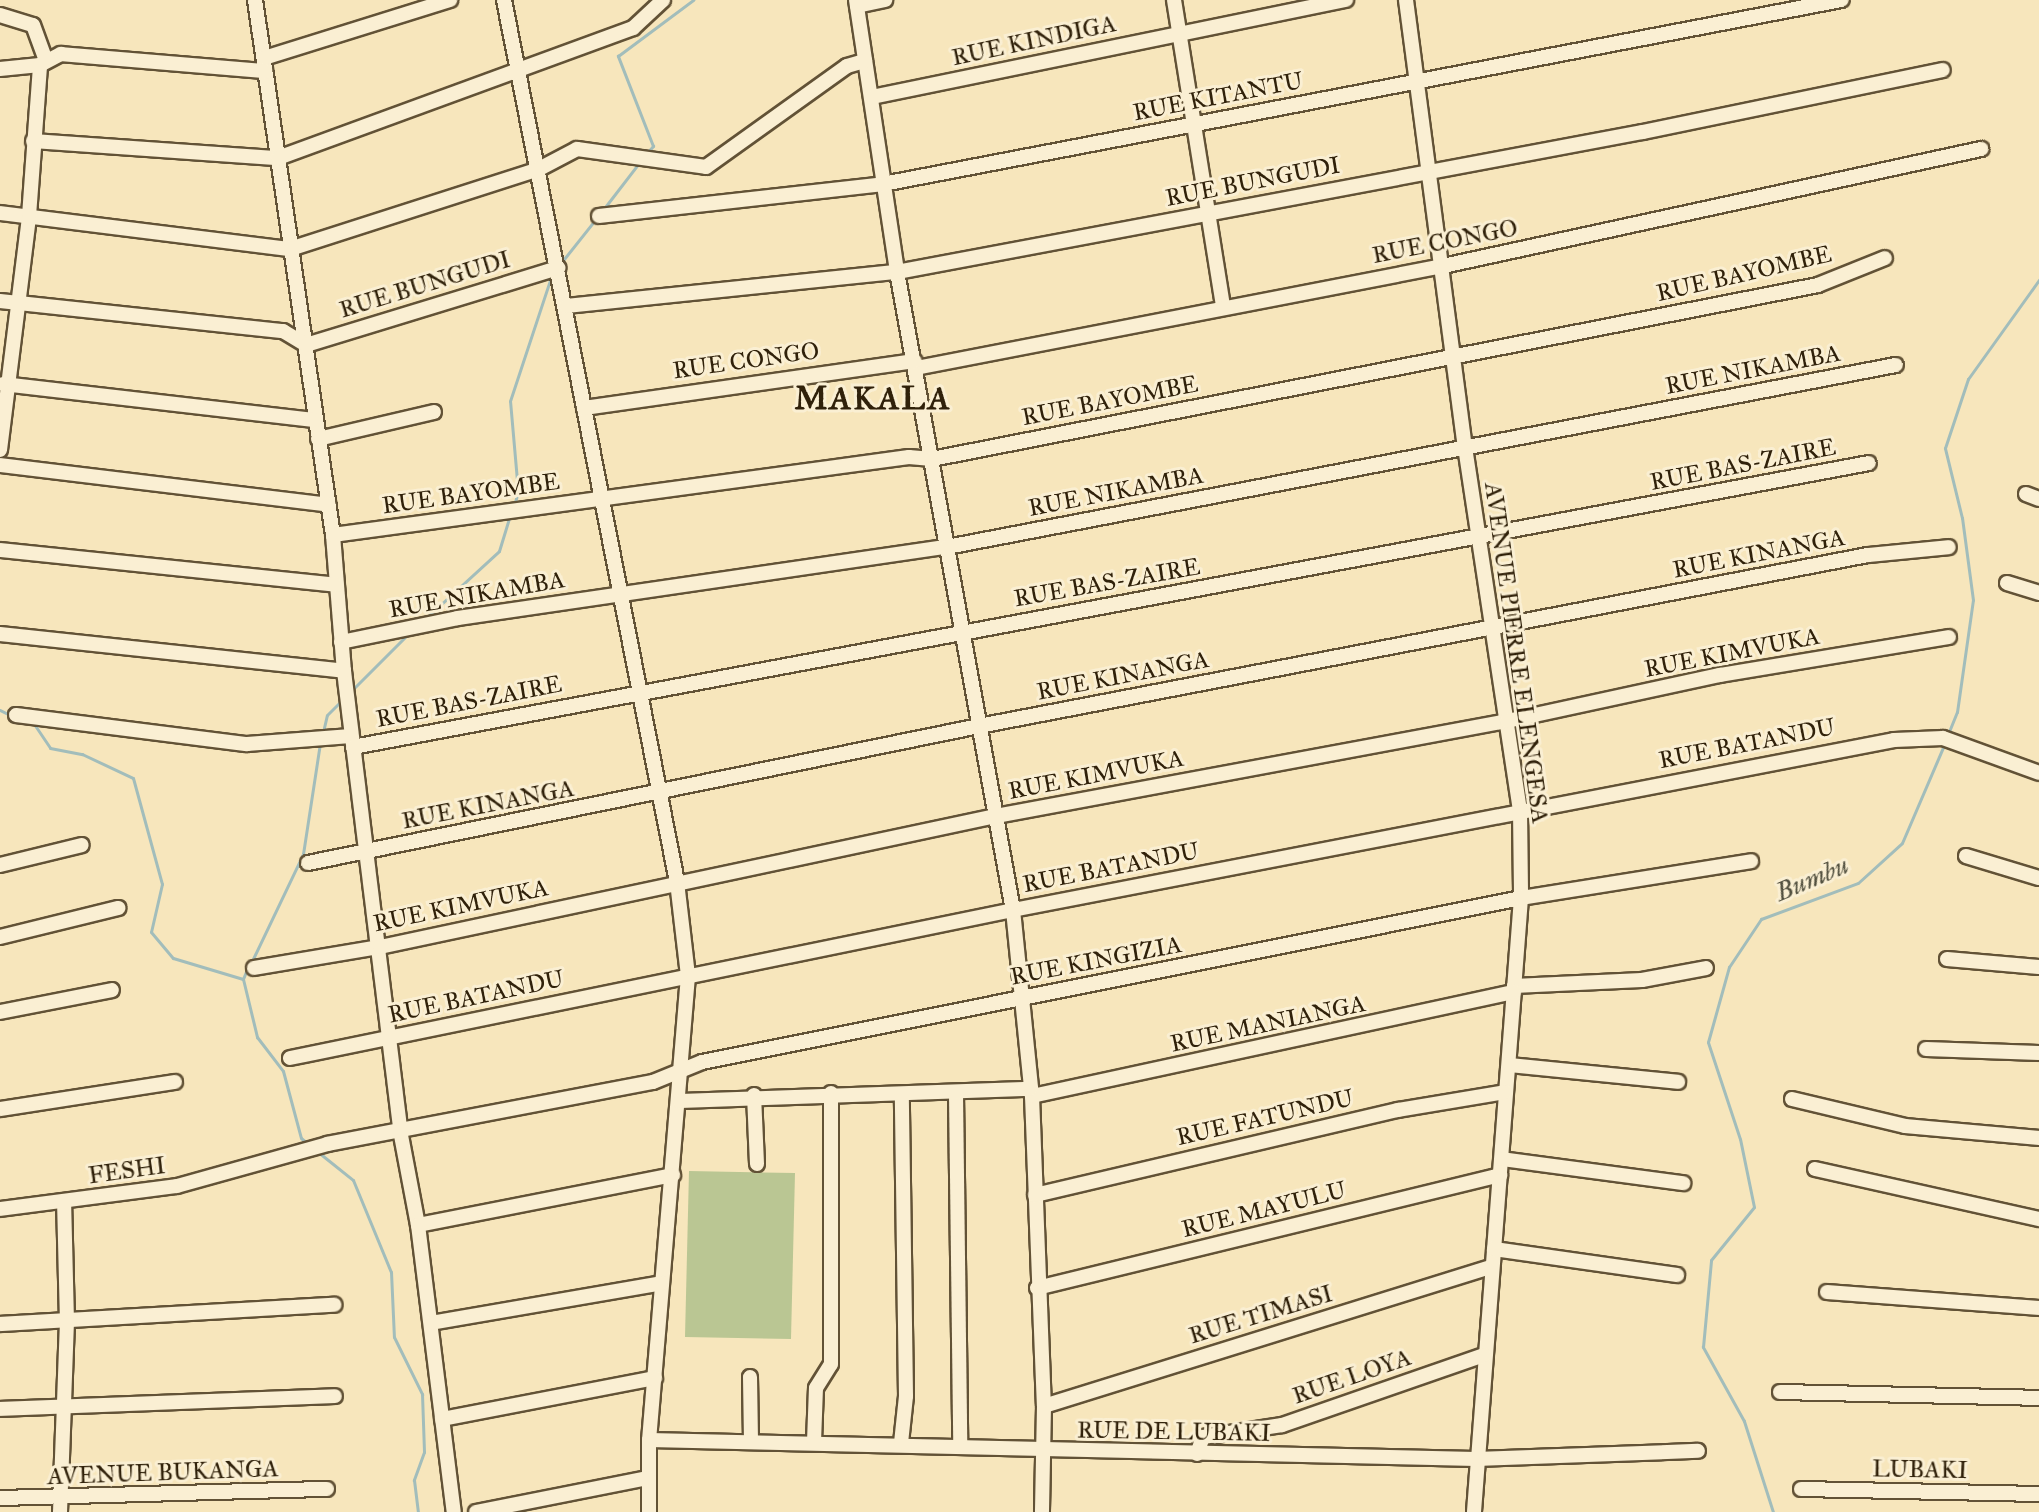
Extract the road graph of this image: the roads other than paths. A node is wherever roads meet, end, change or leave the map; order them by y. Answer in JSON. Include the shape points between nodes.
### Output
{"nodes":[{"id":1,"x":255,"y":0,"type":"edge"},
{"id":2,"x":450,"y":0,"type":"edge"},
{"id":3,"x":504,"y":0,"type":"edge"},
{"id":4,"x":663,"y":0,"type":"edge"},
{"id":5,"x":885,"y":0,"type":"edge"},
{"id":6,"x":1174,"y":0,"type":"edge"},
{"id":7,"x":1346,"y":0,"type":"edge"},
{"id":8,"x":1406,"y":0,"type":"edge"},
{"id":9,"x":1841,"y":0,"type":"edge"},
{"id":10,"x":857,"y":3,"type":"edge"},
{"id":11,"x":0,"y":15,"type":"edge"},
{"id":12,"x":1181,"y":33,"type":"junction"},
{"id":13,"x":42,"y":61,"type":"junction"},
{"id":14,"x":865,"y":61,"type":"junction"},
{"id":15,"x":264,"y":65,"type":"junction"},
{"id":16,"x":0,"y":69,"type":"edge"},
{"id":17,"x":517,"y":70,"type":"junction"},
{"id":18,"x":1943,"y":70,"type":"dead end"},
{"id":19,"x":1417,"y":82,"type":"junction"},
{"id":20,"x":872,"y":97,"type":"junction"},
{"id":21,"x":1194,"y":124,"type":"junction"},
{"id":22,"x":33,"y":141,"type":"junction"},
{"id":23,"x":1981,"y":149,"type":"dead end"},
{"id":24,"x":278,"y":158,"type":"junction"},
{"id":25,"x":539,"y":169,"type":"junction"},
{"id":26,"x":1429,"y":171,"type":"junction"},
{"id":27,"x":883,"y":184,"type":"junction"},
{"id":28,"x":0,"y":213,"type":"edge"},
{"id":29,"x":1206,"y":214,"type":"junction"},
{"id":30,"x":29,"y":216,"type":"junction"},
{"id":31,"x":599,"y":216,"type":"dead end"},
{"id":32,"x":290,"y":249,"type":"junction"},
{"id":33,"x":1885,"y":258,"type":"dead end"},
{"id":34,"x":1443,"y":266,"type":"junction"},
{"id":35,"x":558,"y":268,"type":"junction"},
{"id":36,"x":897,"y":272,"type":"junction"},
{"id":37,"x":0,"y":301,"type":"edge"},
{"id":38,"x":20,"y":303,"type":"junction"},
{"id":39,"x":566,"y":306,"type":"junction"},
{"id":40,"x":1223,"y":306,"type":"junction"},
{"id":41,"x":306,"y":345,"type":"junction"},
{"id":42,"x":1453,"y":355,"type":"junction"},
{"id":43,"x":916,"y":364,"type":"junction"},
{"id":44,"x":1896,"y":365,"type":"dead end"},
{"id":45,"x":4,"y":384,"type":"edge"},
{"id":46,"x":584,"y":408,"type":"junction"},
{"id":47,"x":434,"y":412,"type":"dead end"},
{"id":48,"x":316,"y":420,"type":"junction"},
{"id":49,"x":318,"y":439,"type":"junction"},
{"id":50,"x":1465,"y":447,"type":"junction"},
{"id":51,"x":0,"y":450,"type":"edge"},
{"id":52,"x":932,"y":459,"type":"junction"},
{"id":53,"x":1869,"y":463,"type":"dead end"},
{"id":54,"x":0,"y":465,"type":"edge"},
{"id":55,"x":604,"y":499,"type":"junction"},
{"id":56,"x":329,"y":505,"type":"junction"},
{"id":57,"x":333,"y":535,"type":"junction"},
{"id":58,"x":1478,"y":538,"type":"junction"},
{"id":59,"x":947,"y":547,"type":"junction"},
{"id":60,"x":1949,"y":547,"type":"dead end"},
{"id":61,"x":0,"y":550,"type":"edge"},
{"id":62,"x":2007,"y":583,"type":"dead end"},
{"id":63,"x":336,"y":585,"type":"junction"},
{"id":64,"x":2039,"y":593,"type":"edge"},
{"id":65,"x":621,"y":594,"type":"junction"},
{"id":66,"x":1494,"y":627,"type":"junction"},
{"id":67,"x":960,"y":632,"type":"junction"},
{"id":68,"x":0,"y":634,"type":"edge"},
{"id":69,"x":1949,"y":637,"type":"dead end"},
{"id":70,"x":341,"y":642,"type":"junction"},
{"id":71,"x":344,"y":671,"type":"junction"},
{"id":72,"x":636,"y":690,"type":"junction"},
{"id":73,"x":16,"y":715,"type":"dead end"},
{"id":74,"x":1507,"y":721,"type":"junction"},
{"id":75,"x":979,"y":726,"type":"junction"},
{"id":76,"x":352,"y":742,"type":"junction"},
{"id":77,"x":2039,"y":773,"type":"edge"},
{"id":78,"x":656,"y":793,"type":"junction"},
{"id":79,"x":1520,"y":810,"type":"junction"},
{"id":80,"x":996,"y":816,"type":"junction"},
{"id":81,"x":82,"y":845,"type":"dead end"},
{"id":82,"x":368,"y":852,"type":"junction"},
{"id":83,"x":1966,"y":856,"type":"dead end"},
{"id":84,"x":1751,"y":861,"type":"dead end"},
{"id":85,"x":308,"y":863,"type":"dead end"},
{"id":86,"x":0,"y":865,"type":"edge"},
{"id":87,"x":2039,"y":878,"type":"edge"},
{"id":88,"x":677,"y":882,"type":"junction"},
{"id":89,"x":1521,"y":898,"type":"junction"},
{"id":90,"x":118,"y":908,"type":"dead end"},
{"id":91,"x":1013,"y":910,"type":"junction"},
{"id":92,"x":0,"y":937,"type":"edge"},
{"id":93,"x":380,"y":947,"type":"junction"},
{"id":94,"x":1947,"y":959,"type":"dead end"},
{"id":95,"x":2039,"y":967,"type":"edge"},
{"id":96,"x":254,"y":968,"type":"dead end"},
{"id":97,"x":1706,"y":968,"type":"dead end"},
{"id":98,"x":688,"y":976,"type":"junction"},
{"id":99,"x":1514,"y":989,"type":"junction"},
{"id":100,"x":112,"y":990,"type":"dead end"},
{"id":101,"x":1022,"y":998,"type":"junction"},
{"id":102,"x":0,"y":1012,"type":"edge"},
{"id":103,"x":391,"y":1037,"type":"junction"},
{"id":104,"x":1926,"y":1049,"type":"dead end"},
{"id":105,"x":2039,"y":1053,"type":"edge"},
{"id":106,"x":290,"y":1058,"type":"dead end"},
{"id":107,"x":1509,"y":1065,"type":"junction"},
{"id":108,"x":680,"y":1072,"type":"junction"},
{"id":109,"x":175,"y":1082,"type":"dead end"},
{"id":110,"x":1678,"y":1082,"type":"dead end"},
{"id":111,"x":1506,"y":1092,"type":"junction"},
{"id":112,"x":831,"y":1093,"type":"junction"},
{"id":113,"x":1031,"y":1093,"type":"junction"},
{"id":114,"x":956,"y":1094,"type":"junction"},
{"id":115,"x":754,"y":1095,"type":"junction"},
{"id":116,"x":902,"y":1095,"type":"junction"},
{"id":117,"x":1792,"y":1099,"type":"dead end"},
{"id":118,"x":680,"y":1101,"type":"junction"},
{"id":119,"x":0,"y":1109,"type":"edge"},
{"id":120,"x":400,"y":1130,"type":"junction"},
{"id":121,"x":2039,"y":1138,"type":"edge"},
{"id":122,"x":1502,"y":1159,"type":"junction"},
{"id":123,"x":757,"y":1164,"type":"dead end"},
{"id":124,"x":1815,"y":1169,"type":"dead end"},
{"id":125,"x":673,"y":1175,"type":"junction"},
{"id":126,"x":1500,"y":1175,"type":"junction"},
{"id":127,"x":1683,"y":1183,"type":"dead end"},
{"id":128,"x":1035,"y":1195,"type":"junction"},
{"id":129,"x":64,"y":1201,"type":"junction"},
{"id":130,"x":0,"y":1209,"type":"edge"},
{"id":131,"x":2039,"y":1219,"type":"edge"},
{"id":132,"x":418,"y":1225,"type":"junction"},
{"id":133,"x":1494,"y":1249,"type":"junction"},
{"id":134,"x":1491,"y":1267,"type":"junction"},
{"id":135,"x":1677,"y":1275,"type":"dead end"},
{"id":136,"x":662,"y":1283,"type":"junction"},
{"id":137,"x":1037,"y":1288,"type":"junction"},
{"id":138,"x":1827,"y":1292,"type":"dead end"},
{"id":139,"x":334,"y":1305,"type":"dead end"},
{"id":140,"x":2039,"y":1308,"type":"edge"},
{"id":141,"x":67,"y":1322,"type":"junction"},
{"id":142,"x":431,"y":1323,"type":"junction"},
{"id":143,"x":0,"y":1324,"type":"edge"},
{"id":144,"x":1484,"y":1355,"type":"junction"},
{"id":145,"x":750,"y":1377,"type":"dead end"},
{"id":146,"x":655,"y":1378,"type":"junction"},
{"id":147,"x":1780,"y":1392,"type":"dead end"},
{"id":148,"x":335,"y":1396,"type":"dead end"},
{"id":149,"x":2039,"y":1398,"type":"edge"},
{"id":150,"x":1044,"y":1406,"type":"junction"},
{"id":151,"x":63,"y":1407,"type":"junction"},
{"id":152,"x":0,"y":1409,"type":"edge"},
{"id":153,"x":442,"y":1419,"type":"junction"},
{"id":154,"x":649,"y":1440,"type":"junction"},
{"id":155,"x":751,"y":1442,"type":"junction"},
{"id":156,"x":814,"y":1442,"type":"junction"},
{"id":157,"x":901,"y":1443,"type":"junction"},
{"id":158,"x":960,"y":1443,"type":"junction"},
{"id":159,"x":1698,"y":1451,"type":"dead end"},
{"id":160,"x":1045,"y":1452,"type":"junction"},
{"id":161,"x":1197,"y":1454,"type":"junction"},
{"id":162,"x":1476,"y":1459,"type":"junction"},
{"id":163,"x":648,"y":1478,"type":"junction"},
{"id":164,"x":327,"y":1489,"type":"dead end"},
{"id":165,"x":1801,"y":1489,"type":"dead end"},
{"id":166,"x":2039,"y":1494,"type":"edge"},
{"id":167,"x":0,"y":1498,"type":"edge"},
{"id":168,"x":60,"y":1505,"type":"edge"},
{"id":169,"x":454,"y":1512,"type":"edge"},
{"id":170,"x":476,"y":1512,"type":"edge"},
{"id":171,"x":649,"y":1512,"type":"edge"},
{"id":172,"x":1042,"y":1512,"type":"edge"},
{"id":173,"x":1474,"y":1512,"type":"edge"}],
"edges":[{"from":1,"to":15,"type":"street"},
{"from":2,"to":15,"type":"street"},
{"from":3,"to":17,"type":"street"},
{"from":4,"to":17,"type":"street","via":[[633,28]]},
{"from":5,"to":10,"type":"street"},
{"from":6,"to":12,"type":"street"},
{"from":7,"to":12,"type":"street","name":"RUE KINDIGA"},
{"from":8,"to":19,"type":"street","name":"AVENUE PIERRE ELENGESA"},
{"from":9,"to":19,"type":"street","name":"RUE KITANTU"},
{"from":10,"to":14,"type":"street"},
{"from":11,"to":13,"type":"street","via":[[33,25]]},
{"from":12,"to":20,"type":"street","name":"RUE KINDIGA"},
{"from":12,"to":21,"type":"street"},
{"from":13,"to":15,"type":"street","via":[[61,54]]},
{"from":13,"to":16,"type":"street"},
{"from":13,"to":22,"type":"street"},
{"from":14,"to":20,"type":"street"},
{"from":14,"to":25,"type":"street","via":[[847,66],[706,167],[577,149]]},
{"from":15,"to":24,"type":"street"},
{"from":17,"to":24,"type":"street"},
{"from":17,"to":25,"type":"street"},
{"from":18,"to":26,"type":"street","name":"RUE BUNGUDI"},
{"from":19,"to":21,"type":"street","name":"RUE KITANTU"},
{"from":19,"to":26,"type":"street","name":"AVENUE PIERRE ELENGESA"},
{"from":20,"to":27,"type":"street"},
{"from":21,"to":27,"type":"street","name":"RUE KITANTU"},
{"from":21,"to":29,"type":"street"},
{"from":22,"to":24,"type":"street"},
{"from":22,"to":30,"type":"street"},
{"from":23,"to":34,"type":"street","name":"RUE CONGO"},
{"from":24,"to":32,"type":"street"},
{"from":25,"to":32,"type":"street"},
{"from":25,"to":35,"type":"street"},
{"from":26,"to":29,"type":"street","name":"RUE BUNGUDI"},
{"from":26,"to":34,"type":"street","name":"AVENUE PIERRE ELENGESA"},
{"from":27,"to":31,"type":"street","name":"RUE KITANTU"},
{"from":27,"to":36,"type":"street"},
{"from":28,"to":30,"type":"street"},
{"from":29,"to":36,"type":"street","name":"RUE BUNGUDI"},
{"from":29,"to":40,"type":"street"},
{"from":30,"to":32,"type":"street"},
{"from":30,"to":38,"type":"street"},
{"from":32,"to":41,"type":"street"},
{"from":33,"to":42,"type":"street","name":"RUE BAYOMBE","via":[[1818,285]]},
{"from":34,"to":40,"type":"street","name":"RUE CONGO"},
{"from":34,"to":42,"type":"street","name":"AVENUE PIERRE ELENGESA"},
{"from":35,"to":39,"type":"street"},
{"from":35,"to":41,"type":"street","name":"RUE BUNGUDI"},
{"from":36,"to":39,"type":"street","name":"RUE BUNGUDI"},
{"from":36,"to":43,"type":"street"},
{"from":37,"to":38,"type":"street"},
{"from":38,"to":41,"type":"street","via":[[283,331]]},
{"from":38,"to":45,"type":"street"},
{"from":39,"to":46,"type":"street"},
{"from":40,"to":43,"type":"street","name":"RUE CONGO"},
{"from":41,"to":48,"type":"street"},
{"from":42,"to":50,"type":"street","name":"AVENUE PIERRE ELENGESA"},
{"from":42,"to":52,"type":"street","name":"RUE BAYOMBE"},
{"from":43,"to":46,"type":"street","name":"RUE CONGO"},
{"from":43,"to":52,"type":"street"},
{"from":44,"to":50,"type":"street","name":"RUE NIKAMBA"},
{"from":45,"to":48,"type":"street"},
{"from":45,"to":51,"type":"street"},
{"from":46,"to":55,"type":"street"},
{"from":47,"to":49,"type":"street"},
{"from":48,"to":49,"type":"street"},
{"from":49,"to":56,"type":"street"},
{"from":50,"to":58,"type":"street","name":"AVENUE PIERRE ELENGESA"},
{"from":50,"to":59,"type":"street","name":"RUE NIKAMBA"},
{"from":52,"to":55,"type":"street","name":"RUE BAYOMBE","via":[[909,457]]},
{"from":52,"to":59,"type":"street"},
{"from":53,"to":58,"type":"street","name":"RUE BAS-ZAIRE"},
{"from":54,"to":56,"type":"street"},
{"from":55,"to":57,"type":"street","name":"RUE BAYOMBE"},
{"from":55,"to":65,"type":"street"},
{"from":56,"to":57,"type":"street"},
{"from":57,"to":63,"type":"street"},
{"from":58,"to":66,"type":"street","name":"AVENUE PIERRE ELENGESA"},
{"from":58,"to":67,"type":"street","name":"RUE BAS-ZAIRE"},
{"from":59,"to":65,"type":"street","name":"RUE NIKAMBA"},
{"from":59,"to":67,"type":"street"},
{"from":60,"to":66,"type":"street","name":"RUE KINANGA","via":[[1868,555]]},
{"from":61,"to":63,"type":"street"},
{"from":62,"to":64,"type":"street"},
{"from":63,"to":70,"type":"street"},
{"from":65,"to":70,"type":"street","name":"RUE NIKAMBA"},
{"from":65,"to":72,"type":"street"},
{"from":66,"to":74,"type":"street","name":"AVENUE PIERRE ELENGESA"},
{"from":66,"to":75,"type":"street","name":"RUE KINANGA"},
{"from":67,"to":72,"type":"street","name":"RUE BAS-ZAIRE"},
{"from":67,"to":75,"type":"street"},
{"from":68,"to":71,"type":"street"},
{"from":69,"to":74,"type":"street","name":"RUE KIMVUKA","via":[[1720,675]]},
{"from":70,"to":71,"type":"street"},
{"from":71,"to":76,"type":"street"},
{"from":72,"to":76,"type":"street","name":"RUE BAS-ZAIRE"},
{"from":72,"to":78,"type":"street"},
{"from":73,"to":76,"type":"street","name":"RUE BAS-ZAIRE","via":[[247,744]]},
{"from":74,"to":79,"type":"street","name":"AVENUE PIERRE ELENGESA"},
{"from":74,"to":80,"type":"street","name":"RUE KIMVUKA"},
{"from":75,"to":78,"type":"street","name":"RUE KINANGA"},
{"from":75,"to":80,"type":"street"},
{"from":76,"to":82,"type":"street"},
{"from":77,"to":79,"type":"street","name":"RUE BATANDU","via":[[1948,740],[1840,749]]},
{"from":78,"to":82,"type":"street","name":"RUE KINANGA"},
{"from":78,"to":88,"type":"street"},
{"from":79,"to":89,"type":"street","name":"AVENUE PIERRE ELENGESA"},
{"from":79,"to":91,"type":"street","name":"RUE BATANDU"},
{"from":80,"to":88,"type":"street","name":"RUE KIMVUKA"},
{"from":80,"to":91,"type":"street"},
{"from":81,"to":86,"type":"street"},
{"from":82,"to":85,"type":"street","name":"RUE KINANGA"},
{"from":82,"to":93,"type":"street"},
{"from":83,"to":87,"type":"street"},
{"from":84,"to":89,"type":"street","name":"RUE KINGIZIA"},
{"from":88,"to":93,"type":"street","name":"RUE KIMVUKA"},
{"from":88,"to":98,"type":"street"},
{"from":89,"to":99,"type":"street","name":"AVENUE PIERRE ELENGESA"},
{"from":89,"to":101,"type":"street","name":"RUE KINGIZIA"},
{"from":90,"to":92,"type":"street"},
{"from":91,"to":98,"type":"street","name":"RUE BATANDU"},
{"from":91,"to":101,"type":"street"},
{"from":93,"to":96,"type":"street","name":"RUE KIMVUKA"},
{"from":93,"to":103,"type":"street"},
{"from":94,"to":95,"type":"street"},
{"from":97,"to":99,"type":"street","name":"RUE MANIANGA","via":[[1642,980]]},
{"from":98,"to":103,"type":"street","name":"RUE BATANDU"},
{"from":98,"to":108,"type":"street"},
{"from":99,"to":107,"type":"street","name":"AVENUE PIERRE ELENGESA"},
{"from":99,"to":113,"type":"street","name":"RUE MANIANGA"},
{"from":100,"to":102,"type":"street"},
{"from":101,"to":108,"type":"street","name":"RUE KINGIZIA","via":[[702,1062]]},
{"from":101,"to":113,"type":"street"},
{"from":103,"to":106,"type":"street","name":"RUE BATANDU"},
{"from":103,"to":120,"type":"street"},
{"from":104,"to":105,"type":"street"},
{"from":107,"to":110,"type":"street"},
{"from":107,"to":111,"type":"street","name":"AVENUE PIERRE ELENGESA"},
{"from":108,"to":118,"type":"street"},
{"from":108,"to":120,"type":"street","name":"RUE KINGIZIA","via":[[653,1082]]},
{"from":109,"to":119,"type":"street"},
{"from":111,"to":122,"type":"street","name":"AVENUE PIERRE ELENGESA"},
{"from":111,"to":128,"type":"street","name":"RUE FATUNDU","via":[[1398,1110]]},
{"from":112,"to":115,"type":"street","name":"RUE MANIANGA"},
{"from":112,"to":116,"type":"street","name":"RUE MANIANGA"},
{"from":112,"to":156,"type":"street","via":[[831,1364],[816,1388]]},
{"from":113,"to":114,"type":"street","name":"RUE MANIANGA"},
{"from":113,"to":128,"type":"street"},
{"from":114,"to":116,"type":"street","name":"RUE MANIANGA"},
{"from":114,"to":158,"type":"street"},
{"from":115,"to":118,"type":"street","name":"RUE MANIANGA"},
{"from":115,"to":123,"type":"street"},
{"from":116,"to":157,"type":"street","via":[[906,1396]]},
{"from":117,"to":121,"type":"street","via":[[1905,1126]]},
{"from":118,"to":125,"type":"street"},
{"from":120,"to":129,"type":"street","name":"FESHI","via":[[177,1186]]},
{"from":120,"to":132,"type":"street"},
{"from":122,"to":126,"type":"street","name":"AVENUE PIERRE ELENGESA"},
{"from":122,"to":127,"type":"street"},
{"from":124,"to":131,"type":"street"},
{"from":125,"to":132,"type":"street"},
{"from":125,"to":136,"type":"street"},
{"from":126,"to":133,"type":"street","name":"AVENUE PIERRE ELENGESA"},
{"from":126,"to":137,"type":"street","name":"RUE MAYULU"},
{"from":128,"to":137,"type":"street"},
{"from":129,"to":130,"type":"street","name":"FESHI"},
{"from":129,"to":141,"type":"street"},
{"from":132,"to":142,"type":"street"},
{"from":133,"to":134,"type":"street","name":"AVENUE PIERRE ELENGESA"},
{"from":133,"to":135,"type":"street"},
{"from":134,"to":144,"type":"street","name":"AVENUE PIERRE ELENGESA"},
{"from":134,"to":150,"type":"street","name":"RUE TIMASI"},
{"from":136,"to":142,"type":"street"},
{"from":136,"to":146,"type":"street"},
{"from":137,"to":150,"type":"street"},
{"from":138,"to":140,"type":"street"},
{"from":139,"to":141,"type":"street"},
{"from":141,"to":143,"type":"street"},
{"from":141,"to":151,"type":"street"},
{"from":142,"to":153,"type":"street"},
{"from":144,"to":161,"type":"street","name":"RUE LOYA","via":[[1282,1425],[1203,1437]]},
{"from":144,"to":162,"type":"street","name":"AVENUE PIERRE ELENGESA"},
{"from":145,"to":155,"type":"street"},
{"from":146,"to":153,"type":"street"},
{"from":146,"to":154,"type":"street"},
{"from":147,"to":149,"type":"street"},
{"from":148,"to":151,"type":"street"},
{"from":150,"to":160,"type":"street"},
{"from":151,"to":152,"type":"street"},
{"from":151,"to":168,"type":"street"},
{"from":153,"to":169,"type":"street"},
{"from":154,"to":155,"type":"street","name":"RUE DE LUBAKI"},
{"from":154,"to":163,"type":"street"},
{"from":155,"to":156,"type":"street","name":"RUE DE LUBAKI"},
{"from":156,"to":157,"type":"street","name":"RUE DE LUBAKI"},
{"from":157,"to":158,"type":"street","name":"RUE DE LUBAKI"},
{"from":158,"to":160,"type":"street","name":"RUE DE LUBAKI"},
{"from":159,"to":162,"type":"street","name":"RUE DE LUBAKI"},
{"from":160,"to":161,"type":"street","name":"RUE DE LUBAKI"},
{"from":160,"to":172,"type":"street"},
{"from":161,"to":162,"type":"street","name":"RUE DE LUBAKI"},
{"from":162,"to":173,"type":"street","name":"AVENUE PIERRE ELENGESA"},
{"from":163,"to":170,"type":"street"},
{"from":163,"to":171,"type":"street"},
{"from":164,"to":168,"type":"street","name":"AVENUE BUKANGA"},
{"from":165,"to":166,"type":"street","name":"LUBAKI"},
{"from":167,"to":168,"type":"street","name":"AVENUE BUKANGA"}]}
